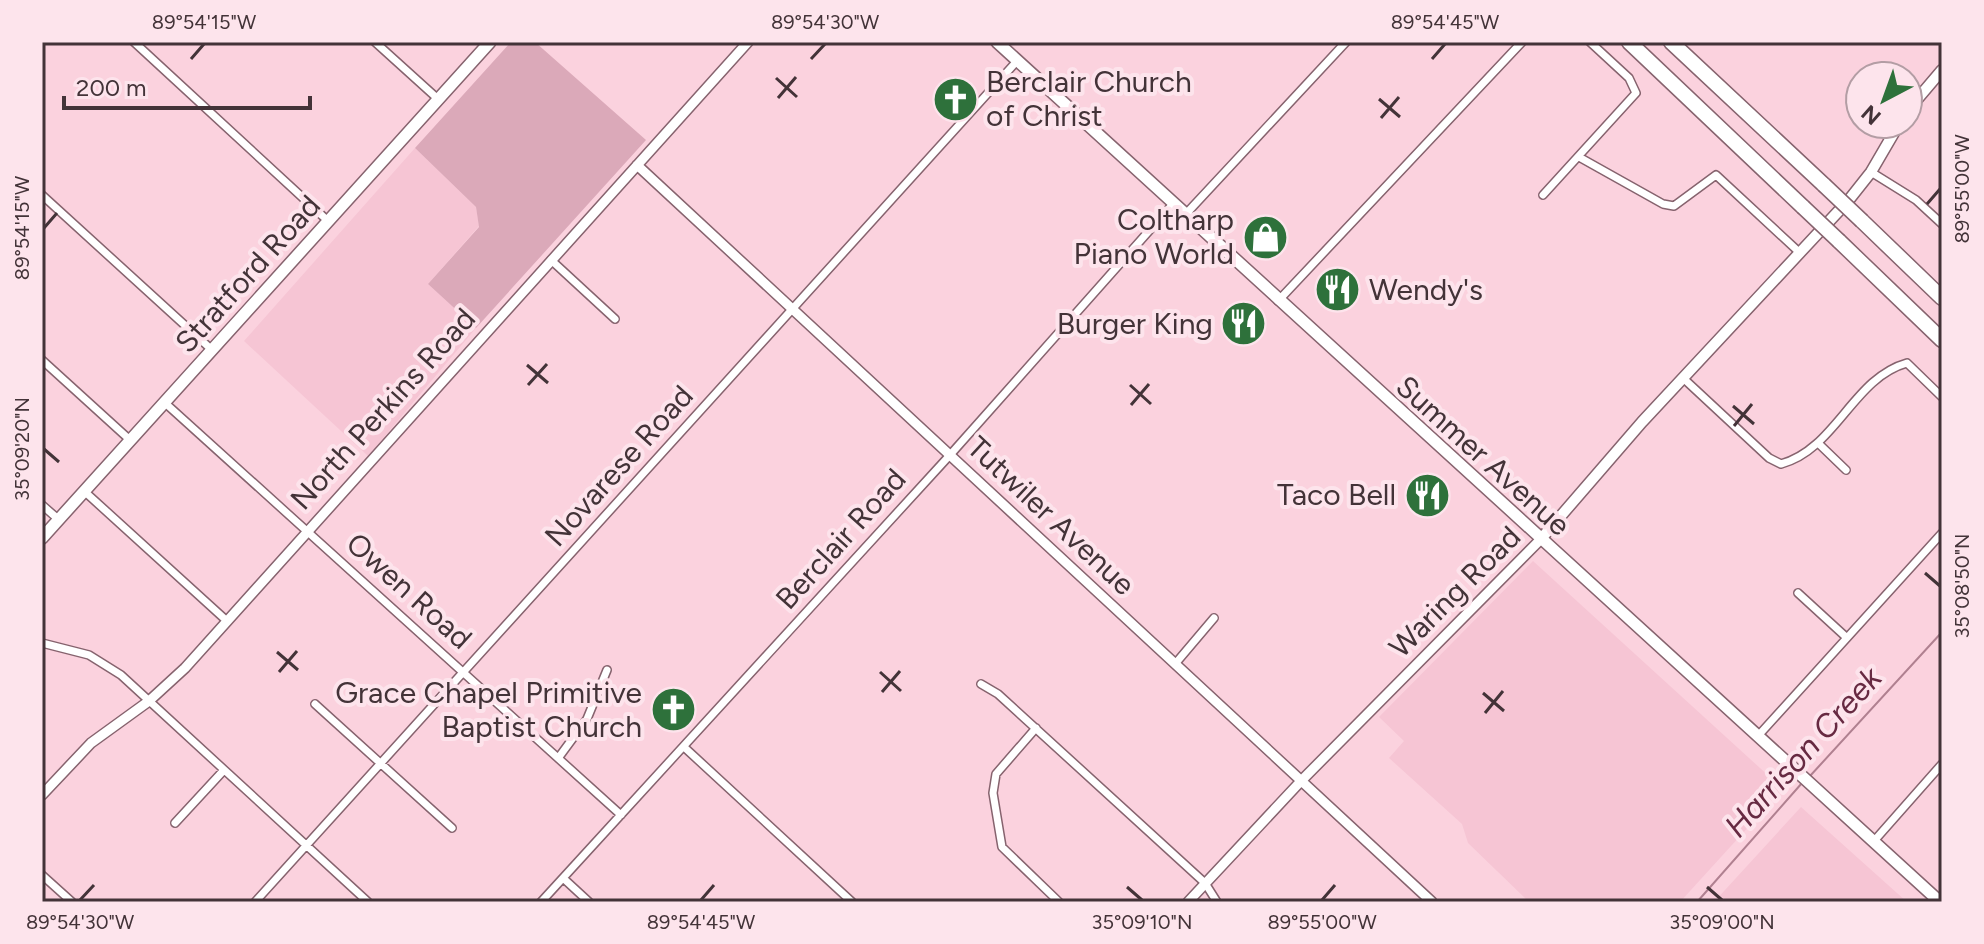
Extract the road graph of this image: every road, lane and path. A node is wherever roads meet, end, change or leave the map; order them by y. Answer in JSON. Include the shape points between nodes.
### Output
{"nodes":[{"id":1,"x":134,"y":42,"type":"edge"},
{"id":2,"x":375,"y":42,"type":"edge"},
{"id":3,"x":490,"y":42,"type":"edge"},
{"id":4,"x":748,"y":42,"type":"edge"},
{"id":5,"x":997,"y":42,"type":"edge"},
{"id":6,"x":1346,"y":42,"type":"edge"},
{"id":7,"x":1522,"y":42,"type":"edge"},
{"id":8,"x":1590,"y":42,"type":"edge"},
{"id":9,"x":1629,"y":42,"type":"edge"},
{"id":10,"x":1671,"y":42,"type":"edge"},
{"id":11,"x":1017,"y":61,"type":"junction"},
{"id":12,"x":1942,"y":70,"type":"edge"},
{"id":13,"x":1924,"y":91,"type":"edge"},
{"id":14,"x":438,"y":99,"type":"junction"},
{"id":15,"x":1890,"y":140,"type":"edge"},
{"id":16,"x":1579,"y":157,"type":"junction"},
{"id":17,"x":637,"y":165,"type":"junction"},
{"id":18,"x":1871,"y":172,"type":"junction"},
{"id":19,"x":42,"y":195,"type":"edge"},
{"id":20,"x":1543,"y":195,"type":"dead end"},
{"id":21,"x":1172,"y":205,"type":"junction"},
{"id":22,"x":1184,"y":216,"type":"junction"},
{"id":23,"x":328,"y":221,"type":"junction"},
{"id":24,"x":1942,"y":224,"type":"edge"},
{"id":25,"x":1799,"y":252,"type":"junction"},
{"id":26,"x":551,"y":260,"type":"junction"},
{"id":27,"x":1942,"y":298,"type":"edge"},
{"id":28,"x":1278,"y":301,"type":"junction"},
{"id":29,"x":794,"y":308,"type":"junction"},
{"id":30,"x":615,"y":319,"type":"dead end"},
{"id":31,"x":1942,"y":340,"type":"edge"},
{"id":32,"x":212,"y":350,"type":"junction"},
{"id":33,"x":42,"y":360,"type":"edge"},
{"id":34,"x":1683,"y":378,"type":"junction"},
{"id":35,"x":1942,"y":397,"type":"edge"},
{"id":36,"x":164,"y":402,"type":"junction"},
{"id":37,"x":130,"y":440,"type":"junction"},
{"id":38,"x":1818,"y":443,"type":"junction"},
{"id":39,"x":950,"y":455,"type":"junction"},
{"id":40,"x":1846,"y":470,"type":"dead end"},
{"id":41,"x":84,"y":491,"type":"junction"},
{"id":42,"x":42,"y":505,"type":"edge"},
{"id":43,"x":58,"y":519,"type":"junction"},
{"id":44,"x":306,"y":531,"type":"junction"},
{"id":45,"x":1942,"y":533,"type":"edge"},
{"id":46,"x":42,"y":538,"type":"edge"},
{"id":47,"x":1540,"y":540,"type":"junction"},
{"id":48,"x":1798,"y":593,"type":"dead end"},
{"id":49,"x":1214,"y":618,"type":"dead end"},
{"id":50,"x":227,"y":621,"type":"junction"},
{"id":51,"x":1846,"y":637,"type":"junction"},
{"id":52,"x":42,"y":643,"type":"edge"},
{"id":53,"x":1175,"y":664,"type":"junction"},
{"id":54,"x":607,"y":670,"type":"dead end"},
{"id":55,"x":464,"y":673,"type":"junction"},
{"id":56,"x":981,"y":684,"type":"dead end"},
{"id":57,"x":149,"y":701,"type":"junction"},
{"id":58,"x":315,"y":704,"type":"dead end"},
{"id":59,"x":1036,"y":728,"type":"junction"},
{"id":60,"x":1757,"y":737,"type":"junction"},
{"id":61,"x":684,"y":747,"type":"junction"},
{"id":62,"x":559,"y":757,"type":"junction"},
{"id":63,"x":381,"y":764,"type":"junction"},
{"id":64,"x":1942,"y":764,"type":"edge"},
{"id":65,"x":224,"y":770,"type":"junction"},
{"id":66,"x":1301,"y":781,"type":"junction"},
{"id":67,"x":42,"y":795,"type":"edge"},
{"id":68,"x":621,"y":815,"type":"junction"},
{"id":69,"x":175,"y":823,"type":"dead end"},
{"id":70,"x":452,"y":828,"type":"dead end"},
{"id":71,"x":1874,"y":841,"type":"junction"},
{"id":72,"x":307,"y":846,"type":"junction"},
{"id":73,"x":42,"y":875,"type":"edge"},
{"id":74,"x":563,"y":878,"type":"junction"},
{"id":75,"x":1205,"y":883,"type":"junction"},
{"id":76,"x":72,"y":902,"type":"edge"},
{"id":77,"x":255,"y":902,"type":"edge"},
{"id":78,"x":368,"y":902,"type":"edge"},
{"id":79,"x":541,"y":902,"type":"edge"},
{"id":80,"x":589,"y":902,"type":"edge"},
{"id":81,"x":852,"y":902,"type":"edge"},
{"id":82,"x":1059,"y":902,"type":"edge"},
{"id":83,"x":1188,"y":902,"type":"edge"},
{"id":84,"x":1217,"y":902,"type":"edge"},
{"id":85,"x":1432,"y":902,"type":"edge"},
{"id":86,"x":1940,"y":902,"type":"edge"}],
"edges":[{"from":1,"to":23,"type":"street"},
{"from":2,"to":14,"type":"street"},
{"from":3,"to":14,"type":"main road","name":"Stratford Road"},
{"from":4,"to":17,"type":"street","name":"North Perkins Road"},
{"from":5,"to":11,"type":"main road","name":"Summer Avenue"},
{"from":6,"to":22,"type":"street"},
{"from":7,"to":28,"type":"street"},
{"from":8,"to":16,"type":"street","via":[[1635,88],[1634,98]]},
{"from":9,"to":31,"type":"highway","bridge":true},
{"from":10,"to":27,"type":"highway","bridge":true},
{"from":11,"to":21,"type":"main road","name":"Summer Avenue"},
{"from":11,"to":29,"type":"street","name":"Novarese Road"},
{"from":12,"to":13,"type":"main road"},
{"from":14,"to":23,"type":"main road","name":"Stratford Road"},
{"from":15,"to":18,"type":"main road","name":"Waring Road"},
{"from":16,"to":20,"type":"street"},
{"from":16,"to":25,"type":"street","via":[[1674,206],[1716,175]]},
{"from":17,"to":26,"type":"street","name":"North Perkins Road"},
{"from":17,"to":29,"type":"street","name":"Tutwiler Avenue"},
{"from":18,"to":24,"type":"street"},
{"from":18,"to":25,"type":"main road","name":"Waring Road"},
{"from":19,"to":32,"type":"street"},
{"from":21,"to":22,"type":"main road","name":"Summer Avenue"},
{"from":21,"to":39,"type":"street","name":"Berclair Road"},
{"from":22,"to":28,"type":"main road","name":"Summer Avenue"},
{"from":23,"to":32,"type":"main road","name":"Stratford Road"},
{"from":25,"to":34,"type":"main road","name":"Waring Road"},
{"from":26,"to":30,"type":"street"},
{"from":26,"to":44,"type":"street","name":"North Perkins Road"},
{"from":28,"to":47,"type":"main road","name":"Summer Avenue"},
{"from":29,"to":39,"type":"street","name":"Tutwiler Avenue"},
{"from":29,"to":55,"type":"street","name":"Novarese Road"},
{"from":32,"to":36,"type":"main road","name":"Stratford Road"},
{"from":33,"to":37,"type":"street"},
{"from":34,"to":38,"type":"street","via":[[1781,464]]},
{"from":34,"to":47,"type":"main road","name":"Waring Road"},
{"from":35,"to":38,"type":"street","via":[[1907,363],[1885,369]]},
{"from":36,"to":37,"type":"main road","name":"Stratford Road"},
{"from":36,"to":44,"type":"street","name":"Owen Road"},
{"from":37,"to":41,"type":"main road","name":"Stratford Road"},
{"from":38,"to":40,"type":"street"},
{"from":39,"to":53,"type":"street","name":"Tutwiler Avenue"},
{"from":39,"to":61,"type":"street","name":"Berclair Road"},
{"from":41,"to":43,"type":"main road","name":"Stratford Road"},
{"from":41,"to":50,"type":"street"},
{"from":42,"to":43,"type":"street"},
{"from":43,"to":46,"type":"main road","name":"Stratford Road"},
{"from":44,"to":50,"type":"street","name":"North Perkins Road"},
{"from":44,"to":55,"type":"street","name":"Owen Road"},
{"from":45,"to":51,"type":"street"},
{"from":47,"to":60,"type":"main road","name":"Summer Avenue"},
{"from":47,"to":66,"type":"street","name":"Waring Road"},
{"from":48,"to":51,"type":"street"},
{"from":49,"to":53,"type":"street"},
{"from":50,"to":57,"type":"street","name":"North Perkins Road"},
{"from":51,"to":60,"type":"street"},
{"from":52,"to":57,"type":"street","via":[[104,663]]},
{"from":53,"to":66,"type":"street","name":"Tutwiler Avenue"},
{"from":54,"to":62,"type":"street","via":[[587,719]]},
{"from":55,"to":62,"type":"street","name":"Owen Road"},
{"from":55,"to":63,"type":"street","name":"Novarese Road"},
{"from":56,"to":59,"type":"street"},
{"from":57,"to":65,"type":"street"},
{"from":57,"to":67,"type":"street","name":"North Perkins Road","via":[[91,743]]},
{"from":58,"to":63,"type":"street"},
{"from":59,"to":75,"type":"street"},
{"from":59,"to":82,"type":"street","via":[[996,774],[997,819],[1002,847]]},
{"from":60,"to":71,"type":"main road","name":"Summer Avenue"},
{"from":61,"to":68,"type":"street","name":"Berclair Road"},
{"from":61,"to":81,"type":"street"},
{"from":62,"to":68,"type":"street","name":"Owen Road"},
{"from":63,"to":70,"type":"street"},
{"from":63,"to":72,"type":"street","name":"Novarese Road"},
{"from":64,"to":71,"type":"street"},
{"from":65,"to":69,"type":"street"},
{"from":65,"to":72,"type":"street"},
{"from":66,"to":75,"type":"street","name":"Waring Road"},
{"from":66,"to":85,"type":"street","name":"Tutwiler Avenue"},
{"from":68,"to":74,"type":"street","name":"Berclair Road"},
{"from":71,"to":86,"type":"main road","name":"Summer Avenue"},
{"from":72,"to":77,"type":"street","name":"Novarese Road"},
{"from":72,"to":78,"type":"street"},
{"from":73,"to":76,"type":"street"},
{"from":74,"to":79,"type":"street","name":"Berclair Road"},
{"from":74,"to":80,"type":"street"},
{"from":75,"to":83,"type":"street","name":"Waring Road"},
{"from":75,"to":84,"type":"street"}]}
